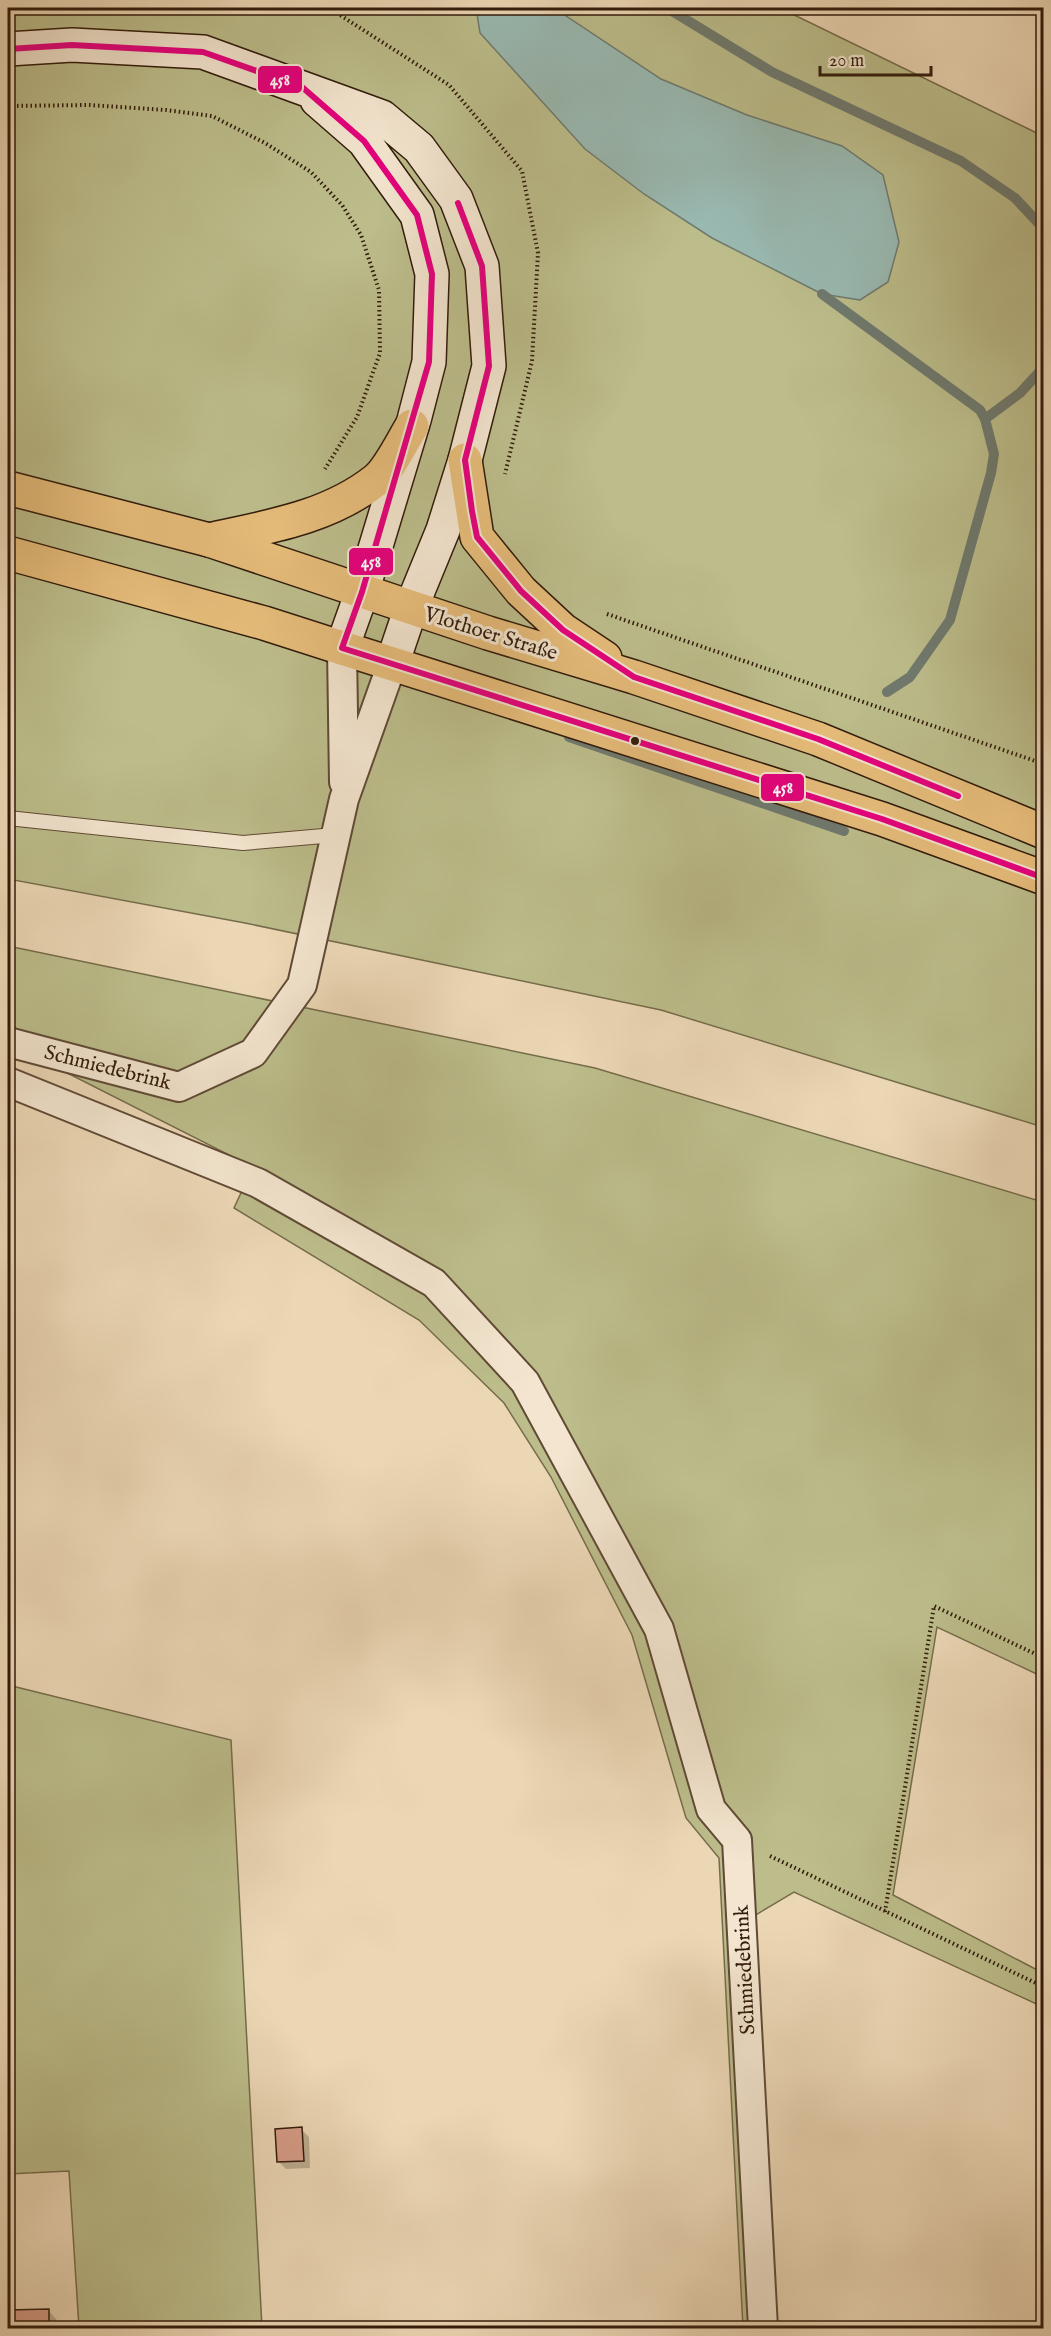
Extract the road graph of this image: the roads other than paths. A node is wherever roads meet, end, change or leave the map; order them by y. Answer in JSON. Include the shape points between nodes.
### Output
{"nodes":[{"id":1,"x":8,"y":50,"type":"edge"},
{"id":2,"x":302,"y":87,"type":"junction"},
{"id":3,"x":412,"y":426,"type":"junction"},
{"id":4,"x":465,"y":460,"type":"junction"},
{"id":5,"x":8,"y":488,"type":"edge"},
{"id":6,"x":209,"y":540,"type":"junction"},
{"id":7,"x":8,"y":553,"type":"edge"},
{"id":8,"x":362,"y":592,"type":"junction"},
{"id":9,"x":411,"y":608,"type":"junction"},
{"id":10,"x":342,"y":648,"type":"junction"},
{"id":11,"x":392,"y":664,"type":"junction"},
{"id":12,"x":634,"y":677,"type":"junction"},
{"id":13,"x":344,"y":799,"type":"junction"},
{"id":14,"x":8,"y":818,"type":"edge"},
{"id":15,"x":1044,"y":832,"type":"edge"},
{"id":16,"x":335,"y":835,"type":"junction"},
{"id":17,"x":1044,"y":878,"type":"edge"},
{"id":18,"x":8,"y":1042,"type":"edge"},
{"id":19,"x":8,"y":1082,"type":"edge"},
{"id":20,"x":763,"y":2328,"type":"edge"}],
"edges":[{"from":1,"to":2,"type":"main road","name":"Vlothoer Straße","via":[[72,45],[203,52]]},
{"from":2,"to":3,"type":"main road","name":"Vlothoer Straße","via":[[364,141],[417,215],[432,274],[429,362]]},
{"from":2,"to":4,"type":"main road","name":"Vlothoer Straße","via":[[382,117],[418,148],[456,199],[482,266],[489,366]]},
{"from":3,"to":6,"type":"main road","via":[[378,479],[332,506],[306,519]]},
{"from":3,"to":8,"type":"main road","name":"Vlothoer Straße"},
{"from":4,"to":9,"type":"main road","name":"Vlothoer Straße","via":[[443,530]]},
{"from":4,"to":12,"type":"main road","via":[[477,537],[521,591],[563,630]]},
{"from":5,"to":6,"type":"main road"},
{"from":6,"to":8,"type":"main road"},
{"from":7,"to":10,"type":"main road"},
{"from":8,"to":9,"type":"main road"},
{"from":8,"to":10,"type":"main road","name":"Vlothoer Straße"},
{"from":9,"to":11,"type":"main road","name":"Vlothoer Straße"},
{"from":9,"to":12,"type":"main road","name":"Vlothoer Straße"},
{"from":10,"to":11,"type":"main road"},
{"from":10,"to":13,"type":"street","name":"Schmiedebrink"},
{"from":11,"to":13,"type":"street","name":"Schmiedebrink"},
{"from":11,"to":17,"type":"main road","via":[[882,819]]},
{"from":12,"to":15,"type":"main road","name":"Vlothoer Straße","via":[[818,739]]},
{"from":13,"to":16,"type":"street","name":"Schmiedebrink"},
{"from":14,"to":16,"type":"lane","via":[[243,843]]},
{"from":16,"to":18,"type":"street","name":"Schmiedebrink","via":[[302,985],[253,1053],[179,1087]]},
{"from":19,"to":20,"type":"street","name":"Schmiedebrink","via":[[258,1183],[434,1283],[525,1382],[659,1629],[711,1809],[737,1840]]}]}
